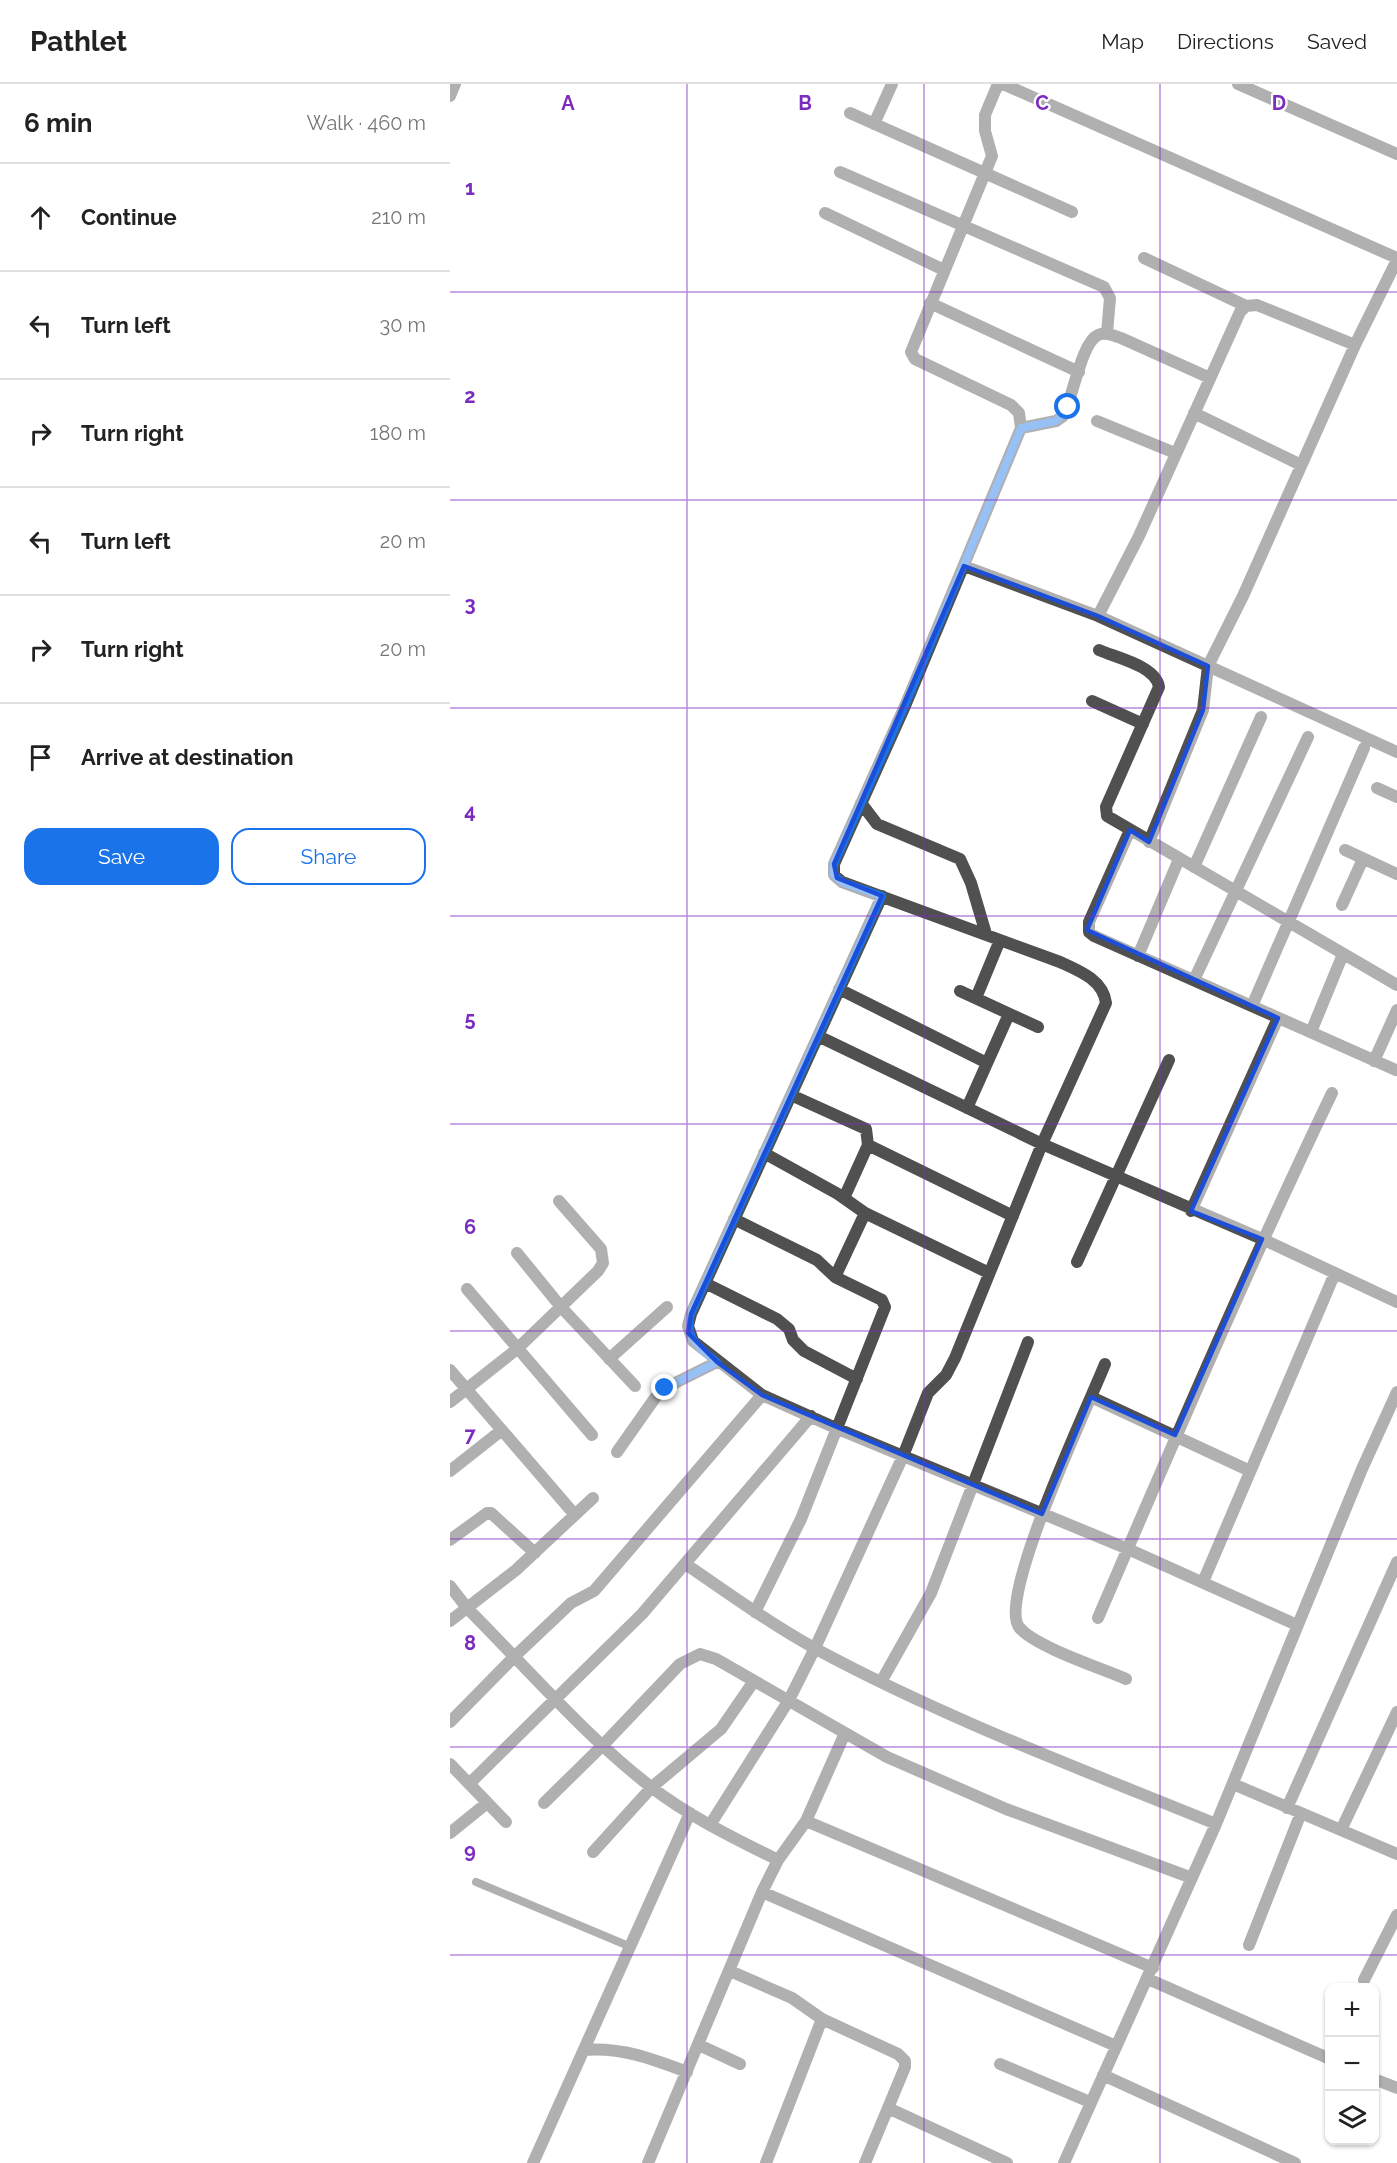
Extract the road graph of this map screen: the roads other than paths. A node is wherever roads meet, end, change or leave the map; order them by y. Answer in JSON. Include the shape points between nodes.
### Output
{"nodes":[{"id":1,"x":892,"y":84,"type":"edge"},
{"id":2,"x":998,"y":84,"type":"edge"},
{"id":3,"x":1003,"y":84,"type":"edge"},
{"id":4,"x":1238,"y":84,"type":"edge"},
{"id":5,"x":850,"y":113,"type":"dead end"},
{"id":6,"x":874,"y":124,"type":"junction"},
{"id":7,"x":1397,"y":154,"type":"edge"},
{"id":8,"x":840,"y":172,"type":"dead end"},
{"id":9,"x":984,"y":174,"type":"junction"},
{"id":10,"x":1072,"y":212,"type":"dead end"},
{"id":11,"x":825,"y":213,"type":"dead end"},
{"id":12,"x":963,"y":226,"type":"junction"},
{"id":13,"x":1144,"y":258,"type":"dead end"},
{"id":14,"x":1397,"y":259,"type":"edge"},
{"id":15,"x":944,"y":270,"type":"junction"},
{"id":16,"x":930,"y":303,"type":"junction"},
{"id":17,"x":1246,"y":306,"type":"junction"},
{"id":18,"x":1107,"y":333,"type":"junction"},
{"id":19,"x":1354,"y":345,"type":"junction"},
{"id":20,"x":1079,"y":372,"type":"junction"},
{"id":21,"x":1210,"y":378,"type":"junction"},
{"id":22,"x":1194,"y":413,"type":"junction"},
{"id":23,"x":1097,"y":421,"type":"dead end"},
{"id":24,"x":1021,"y":428,"type":"junction"},
{"id":25,"x":1175,"y":453,"type":"junction"},
{"id":26,"x":1301,"y":465,"type":"junction"},
{"id":27,"x":964,"y":566,"type":"junction"},
{"id":28,"x":1098,"y":616,"type":"junction"},
{"id":29,"x":1099,"y":650,"type":"dead end"},
{"id":30,"x":1208,"y":666,"type":"junction"},
{"id":31,"x":1092,"y":701,"type":"dead end"},
{"id":32,"x":1261,"y":717,"type":"dead end"},
{"id":33,"x":1143,"y":724,"type":"junction"},
{"id":34,"x":1308,"y":737,"type":"dead end"},
{"id":35,"x":1364,"y":748,"type":"dead end"},
{"id":36,"x":1397,"y":752,"type":"edge"},
{"id":37,"x":1377,"y":788,"type":"dead end"},
{"id":38,"x":1397,"y":797,"type":"edge"},
{"id":39,"x":861,"y":803,"type":"junction"},
{"id":40,"x":1130,"y":831,"type":"junction"},
{"id":41,"x":1149,"y":842,"type":"junction"},
{"id":42,"x":1345,"y":850,"type":"dead end"},
{"id":43,"x":1179,"y":859,"type":"junction"},
{"id":44,"x":1363,"y":859,"type":"junction"},
{"id":45,"x":1194,"y":867,"type":"junction"},
{"id":46,"x":1397,"y":874,"type":"edge"},
{"id":47,"x":1235,"y":891,"type":"junction"},
{"id":48,"x":882,"y":896,"type":"junction"},
{"id":49,"x":1342,"y":904,"type":"dead end"},
{"id":50,"x":1287,"y":921,"type":"junction"},
{"id":51,"x":986,"y":934,"type":"junction"},
{"id":52,"x":1000,"y":940,"type":"junction"},
{"id":53,"x":1343,"y":954,"type":"junction"},
{"id":54,"x":1138,"y":956,"type":"junction"},
{"id":55,"x":1194,"y":980,"type":"junction"},
{"id":56,"x":1397,"y":985,"type":"edge"},
{"id":57,"x":839,"y":989,"type":"junction"},
{"id":58,"x":960,"y":991,"type":"dead end"},
{"id":59,"x":976,"y":998,"type":"junction"},
{"id":60,"x":1252,"y":1006,"type":"junction"},
{"id":61,"x":1397,"y":1010,"type":"edge"},
{"id":62,"x":1009,"y":1014,"type":"junction"},
{"id":63,"x":1278,"y":1018,"type":"junction"},
{"id":64,"x":1038,"y":1027,"type":"dead end"},
{"id":65,"x":1311,"y":1032,"type":"junction"},
{"id":66,"x":818,"y":1036,"type":"junction"},
{"id":67,"x":1169,"y":1060,"type":"dead end"},
{"id":68,"x":1374,"y":1061,"type":"junction"},
{"id":69,"x":987,"y":1063,"type":"junction"},
{"id":70,"x":1396,"y":1070,"type":"edge"},
{"id":71,"x":1332,"y":1093,"type":"dead end"},
{"id":72,"x":791,"y":1095,"type":"junction"},
{"id":73,"x":966,"y":1108,"type":"junction"},
{"id":74,"x":1042,"y":1144,"type":"junction"},
{"id":75,"x":868,"y":1145,"type":"junction"},
{"id":76,"x":764,"y":1153,"type":"junction"},
{"id":77,"x":1116,"y":1178,"type":"junction"},
{"id":78,"x":844,"y":1198,"type":"junction"},
{"id":79,"x":559,"y":1201,"type":"dead end"},
{"id":80,"x":1191,"y":1211,"type":"junction"},
{"id":81,"x":865,"y":1213,"type":"junction"},
{"id":82,"x":1013,"y":1216,"type":"junction"},
{"id":83,"x":734,"y":1219,"type":"junction"},
{"id":84,"x":1262,"y":1239,"type":"junction"},
{"id":85,"x":517,"y":1254,"type":"dead end"},
{"id":86,"x":1077,"y":1262,"type":"dead end"},
{"id":87,"x":1335,"y":1273,"type":"junction"},
{"id":88,"x":989,"y":1274,"type":"junction"},
{"id":89,"x":835,"y":1277,"type":"junction"},
{"id":90,"x":705,"y":1283,"type":"junction"},
{"id":91,"x":467,"y":1289,"type":"dead end"},
{"id":92,"x":1397,"y":1302,"type":"edge"},
{"id":93,"x":561,"y":1307,"type":"junction"},
{"id":94,"x":667,"y":1307,"type":"dead end"},
{"id":95,"x":1028,"y":1342,"type":"dead end"},
{"id":96,"x":517,"y":1349,"type":"junction"},
{"id":97,"x":609,"y":1359,"type":"junction"},
{"id":98,"x":717,"y":1362,"type":"junction"},
{"id":99,"x":1105,"y":1364,"type":"dead end"},
{"id":100,"x":450,"y":1370,"type":"edge"},
{"id":101,"x":857,"y":1379,"type":"junction"},
{"id":102,"x":635,"y":1386,"type":"dead end"},
{"id":103,"x":467,"y":1389,"type":"junction"},
{"id":104,"x":1397,"y":1392,"type":"edge"},
{"id":105,"x":762,"y":1395,"type":"junction"},
{"id":106,"x":1091,"y":1398,"type":"junction"},
{"id":107,"x":450,"y":1402,"type":"edge"},
{"id":108,"x":811,"y":1416,"type":"junction"},
{"id":109,"x":838,"y":1429,"type":"junction"},
{"id":110,"x":502,"y":1430,"type":"junction"},
{"id":111,"x":592,"y":1435,"type":"dead end"},
{"id":112,"x":1175,"y":1435,"type":"junction"},
{"id":113,"x":617,"y":1452,"type":"dead end"},
{"id":114,"x":903,"y":1456,"type":"junction"},
{"id":115,"x":1248,"y":1470,"type":"junction"},
{"id":116,"x":450,"y":1471,"type":"edge"},
{"id":117,"x":971,"y":1484,"type":"junction"},
{"id":118,"x":593,"y":1498,"type":"dead end"},
{"id":119,"x":1042,"y":1514,"type":"junction"},
{"id":120,"x":575,"y":1515,"type":"junction"},
{"id":121,"x":450,"y":1540,"type":"edge"},
{"id":122,"x":1128,"y":1549,"type":"junction"},
{"id":123,"x":536,"y":1552,"type":"junction"},
{"id":124,"x":1397,"y":1562,"type":"edge"},
{"id":125,"x":687,"y":1564,"type":"junction"},
{"id":126,"x":1203,"y":1582,"type":"junction"},
{"id":127,"x":450,"y":1586,"type":"edge"},
{"id":128,"x":467,"y":1608,"type":"junction"},
{"id":129,"x":755,"y":1612,"type":"junction"},
{"id":130,"x":1098,"y":1618,"type":"dead end"},
{"id":131,"x":450,"y":1621,"type":"edge"},
{"id":132,"x":1297,"y":1625,"type":"junction"},
{"id":133,"x":815,"y":1648,"type":"junction"},
{"id":134,"x":514,"y":1656,"type":"junction"},
{"id":135,"x":1126,"y":1679,"type":"dead end"},
{"id":136,"x":754,"y":1681,"type":"junction"},
{"id":137,"x":881,"y":1682,"type":"junction"},
{"id":138,"x":558,"y":1700,"type":"junction"},
{"id":139,"x":789,"y":1700,"type":"junction"},
{"id":140,"x":1397,"y":1712,"type":"edge"},
{"id":141,"x":450,"y":1722,"type":"edge"},
{"id":142,"x":845,"y":1733,"type":"junction"},
{"id":143,"x":602,"y":1746,"type":"junction"},
{"id":144,"x":450,"y":1765,"type":"edge"},
{"id":145,"x":469,"y":1784,"type":"junction"},
{"id":146,"x":1233,"y":1784,"type":"junction"},
{"id":147,"x":652,"y":1787,"type":"junction"},
{"id":148,"x":487,"y":1803,"type":"junction"},
{"id":149,"x":544,"y":1803,"type":"dead end"},
{"id":150,"x":1287,"y":1808,"type":"junction"},
{"id":151,"x":690,"y":1813,"type":"junction"},
{"id":152,"x":1301,"y":1813,"type":"junction"},
{"id":153,"x":806,"y":1821,"type":"junction"},
{"id":154,"x":506,"y":1822,"type":"dead end"},
{"id":155,"x":1216,"y":1824,"type":"junction"},
{"id":156,"x":710,"y":1825,"type":"junction"},
{"id":157,"x":1341,"y":1830,"type":"junction"},
{"id":158,"x":450,"y":1833,"type":"edge"},
{"id":159,"x":593,"y":1852,"type":"dead end"},
{"id":160,"x":1397,"y":1854,"type":"edge"},
{"id":161,"x":778,"y":1860,"type":"junction"},
{"id":162,"x":1192,"y":1878,"type":"junction"},
{"id":163,"x":476,"y":1882,"type":"dead end"},
{"id":164,"x":762,"y":1892,"type":"junction"},
{"id":165,"x":1397,"y":1916,"type":"edge"},
{"id":166,"x":1249,"y":1945,"type":"dead end"},
{"id":167,"x":631,"y":1947,"type":"junction"},
{"id":168,"x":730,"y":1971,"type":"junction"},
{"id":169,"x":1150,"y":1973,"type":"junction"},
{"id":170,"x":1364,"y":1980,"type":"dead end"},
{"id":171,"x":822,"y":2019,"type":"junction"},
{"id":172,"x":699,"y":2045,"type":"junction"},
{"id":173,"x":1116,"y":2046,"type":"junction"},
{"id":174,"x":584,"y":2050,"type":"junction"},
{"id":175,"x":1325,"y":2057,"type":"edge"},
{"id":176,"x":740,"y":2064,"type":"dead end"},
{"id":177,"x":1000,"y":2064,"type":"dead end"},
{"id":178,"x":687,"y":2072,"type":"junction"},
{"id":179,"x":1103,"y":2075,"type":"junction"},
{"id":180,"x":1379,"y":2081,"type":"edge"},
{"id":181,"x":1397,"y":2088,"type":"edge"},
{"id":182,"x":1089,"y":2102,"type":"junction"},
{"id":183,"x":888,"y":2109,"type":"junction"},
{"id":184,"x":533,"y":2163,"type":"edge"},
{"id":185,"x":648,"y":2163,"type":"edge"},
{"id":186,"x":766,"y":2163,"type":"edge"},
{"id":187,"x":865,"y":2163,"type":"edge"},
{"id":188,"x":1007,"y":2163,"type":"edge"},
{"id":189,"x":1064,"y":2163,"type":"edge"},
{"id":190,"x":1294,"y":2163,"type":"edge"}],
"edges":[{"from":1,"to":6,"type":"street"},
{"from":2,"to":9,"type":"street","via":[[985,115],[992,156]]},
{"from":3,"to":14,"type":"street"},
{"from":4,"to":7,"type":"street"},
{"from":5,"to":6,"type":"street"},
{"from":6,"to":9,"type":"street"},
{"from":8,"to":12,"type":"street"},
{"from":9,"to":10,"type":"street"},
{"from":9,"to":12,"type":"street"},
{"from":11,"to":15,"type":"street"},
{"from":12,"to":15,"type":"street"},
{"from":12,"to":18,"type":"street","via":[[1104,287],[1110,298]]},
{"from":13,"to":17,"type":"street"},
{"from":14,"to":19,"type":"street"},
{"from":15,"to":16,"type":"street"},
{"from":16,"to":20,"type":"street"},
{"from":16,"to":24,"type":"street","via":[[912,345],[915,359],[1011,405],[1019,413]]},
{"from":17,"to":19,"type":"street","via":[[1257,304]]},
{"from":17,"to":21,"type":"street"},
{"from":18,"to":20,"type":"street","via":[[1099,334],[1088,345]]},
{"from":18,"to":21,"type":"street"},
{"from":19,"to":26,"type":"street"},
{"from":20,"to":24,"type":"street","via":[[1063,416]]},
{"from":21,"to":22,"type":"street"},
{"from":22,"to":25,"type":"street"},
{"from":22,"to":26,"type":"street"},
{"from":23,"to":25,"type":"street"},
{"from":24,"to":27,"type":"street"},
{"from":25,"to":28,"type":"street"},
{"from":26,"to":30,"type":"street"},
{"from":27,"to":28,"type":"street"},
{"from":27,"to":39,"type":"street"},
{"from":28,"to":30,"type":"street"},
{"from":29,"to":33,"type":"street","via":[[1155,676],[1159,687]]},
{"from":30,"to":36,"type":"street"},
{"from":30,"to":41,"type":"street","via":[[1203,710]]},
{"from":31,"to":33,"type":"street"},
{"from":32,"to":45,"type":"street"},
{"from":33,"to":40,"type":"street","via":[[1106,807],[1107,816]]},
{"from":34,"to":47,"type":"street"},
{"from":35,"to":50,"type":"street"},
{"from":37,"to":38,"type":"street"},
{"from":39,"to":48,"type":"street","via":[[834,864],[834,875],[842,882]]},
{"from":39,"to":51,"type":"street","via":[[877,824],[960,859]]},
{"from":40,"to":41,"type":"street"},
{"from":40,"to":54,"type":"street","via":[[1088,927],[1094,936]]},
{"from":41,"to":43,"type":"street"},
{"from":42,"to":44,"type":"street"},
{"from":43,"to":45,"type":"street"},
{"from":43,"to":54,"type":"street"},
{"from":44,"to":46,"type":"street"},
{"from":44,"to":49,"type":"street"},
{"from":45,"to":47,"type":"street"},
{"from":47,"to":50,"type":"street"},
{"from":47,"to":55,"type":"street"},
{"from":48,"to":51,"type":"street"},
{"from":48,"to":57,"type":"street"},
{"from":50,"to":53,"type":"street"},
{"from":50,"to":60,"type":"street"},
{"from":51,"to":52,"type":"street"},
{"from":52,"to":59,"type":"street"},
{"from":52,"to":74,"type":"street","via":[[1078,971],[1092,979],[1104,994],[1103,1014]]},
{"from":53,"to":56,"type":"street"},
{"from":53,"to":65,"type":"street"},
{"from":54,"to":55,"type":"street"},
{"from":55,"to":60,"type":"street"},
{"from":57,"to":66,"type":"street"},
{"from":57,"to":69,"type":"street"},
{"from":58,"to":59,"type":"street"},
{"from":59,"to":62,"type":"street"},
{"from":60,"to":63,"type":"street"},
{"from":61,"to":68,"type":"street"},
{"from":62,"to":64,"type":"street"},
{"from":62,"to":69,"type":"street"},
{"from":63,"to":65,"type":"street"},
{"from":63,"to":80,"type":"street"},
{"from":65,"to":68,"type":"street"},
{"from":66,"to":72,"type":"street"},
{"from":66,"to":73,"type":"street"},
{"from":67,"to":77,"type":"street"},
{"from":68,"to":70,"type":"street"},
{"from":69,"to":73,"type":"street"},
{"from":71,"to":84,"type":"street"},
{"from":72,"to":75,"type":"street","via":[[866,1129]]},
{"from":72,"to":76,"type":"street"},
{"from":73,"to":74,"type":"street"},
{"from":74,"to":77,"type":"street"},
{"from":74,"to":82,"type":"street"},
{"from":75,"to":78,"type":"street"},
{"from":75,"to":82,"type":"street"},
{"from":76,"to":78,"type":"street"},
{"from":76,"to":83,"type":"street"},
{"from":77,"to":80,"type":"street"},
{"from":77,"to":86,"type":"street"},
{"from":78,"to":81,"type":"street"},
{"from":79,"to":93,"type":"street","via":[[603,1256],[598,1271]]},
{"from":80,"to":84,"type":"street"},
{"from":81,"to":88,"type":"street"},
{"from":81,"to":89,"type":"street"},
{"from":82,"to":88,"type":"street"},
{"from":83,"to":89,"type":"street","via":[[817,1260]]},
{"from":83,"to":90,"type":"street"},
{"from":84,"to":87,"type":"street"},
{"from":84,"to":112,"type":"street"},
{"from":85,"to":93,"type":"street"},
{"from":87,"to":92,"type":"street"},
{"from":87,"to":115,"type":"street"},
{"from":88,"to":114,"type":"street","via":[[955,1358],[946,1375],[928,1393]]},
{"from":89,"to":101,"type":"street","via":[[884,1303]]},
{"from":90,"to":98,"type":"street","via":[[691,1314],[688,1333]]},
{"from":90,"to":101,"type":"street","via":[[777,1319],[804,1351]]},
{"from":91,"to":96,"type":"street"},
{"from":93,"to":96,"type":"street"},
{"from":93,"to":97,"type":"street"},
{"from":94,"to":97,"type":"street"},
{"from":95,"to":117,"type":"street"},
{"from":96,"to":103,"type":"street"},
{"from":96,"to":111,"type":"street"},
{"from":97,"to":102,"type":"street"},
{"from":98,"to":105,"type":"street"},
{"from":98,"to":113,"type":"street","via":[[665,1388]]},
{"from":99,"to":106,"type":"street"},
{"from":100,"to":103,"type":"street"},
{"from":101,"to":109,"type":"street"},
{"from":103,"to":107,"type":"street"},
{"from":103,"to":110,"type":"street"},
{"from":104,"to":132,"type":"street"},
{"from":105,"to":108,"type":"street"},
{"from":105,"to":134,"type":"street","via":[[594,1590],[571,1603]]},
{"from":106,"to":112,"type":"street"},
{"from":106,"to":119,"type":"street"},
{"from":108,"to":109,"type":"street"},
{"from":108,"to":125,"type":"street"},
{"from":109,"to":114,"type":"street"},
{"from":109,"to":129,"type":"street","via":[[801,1519]]},
{"from":110,"to":116,"type":"street"},
{"from":110,"to":120,"type":"street"},
{"from":112,"to":115,"type":"street"},
{"from":112,"to":122,"type":"street"},
{"from":114,"to":117,"type":"street"},
{"from":114,"to":133,"type":"street"},
{"from":115,"to":126,"type":"street"},
{"from":117,"to":119,"type":"street"},
{"from":117,"to":137,"type":"street","via":[[931,1593]]},
{"from":118,"to":120,"type":"street"},
{"from":119,"to":122,"type":"street"},
{"from":119,"to":135,"type":"street","via":[[1015,1598],[1017,1624],[1033,1639]]},
{"from":120,"to":123,"type":"street"},
{"from":121,"to":123,"type":"street","via":[[486,1513],[492,1513]]},
{"from":122,"to":126,"type":"street"},
{"from":122,"to":130,"type":"street"},
{"from":123,"to":128,"type":"street"},
{"from":124,"to":150,"type":"street"},
{"from":125,"to":129,"type":"street"},
{"from":125,"to":138,"type":"street"},
{"from":126,"to":132,"type":"street"},
{"from":127,"to":128,"type":"street"},
{"from":128,"to":131,"type":"street"},
{"from":128,"to":134,"type":"street"},
{"from":129,"to":133,"type":"street"},
{"from":132,"to":146,"type":"street"},
{"from":133,"to":137,"type":"street"},
{"from":133,"to":139,"type":"street"},
{"from":134,"to":138,"type":"street"},
{"from":134,"to":141,"type":"street"},
{"from":136,"to":139,"type":"street"},
{"from":136,"to":143,"type":"street","via":[[716,1659],[694,1655],[680,1664]]},
{"from":136,"to":147,"type":"street","via":[[721,1729]]},
{"from":137,"to":155,"type":"street","via":[[966,1722]]},
{"from":138,"to":143,"type":"street"},
{"from":138,"to":145,"type":"street"},
{"from":139,"to":142,"type":"street"},
{"from":139,"to":156,"type":"street"},
{"from":140,"to":157,"type":"street"},
{"from":142,"to":153,"type":"street"},
{"from":142,"to":162,"type":"street","via":[[887,1757],[1006,1809]]},
{"from":143,"to":147,"type":"street"},
{"from":143,"to":149,"type":"street"},
{"from":144,"to":145,"type":"street"},
{"from":145,"to":148,"type":"street"},
{"from":146,"to":150,"type":"street"},
{"from":146,"to":155,"type":"street"},
{"from":147,"to":151,"type":"street"},
{"from":147,"to":159,"type":"street"},
{"from":148,"to":154,"type":"street"},
{"from":148,"to":158,"type":"street"},
{"from":150,"to":152,"type":"street"},
{"from":151,"to":156,"type":"street"},
{"from":151,"to":167,"type":"street"},
{"from":152,"to":157,"type":"street"},
{"from":152,"to":166,"type":"street"},
{"from":153,"to":161,"type":"street"},
{"from":153,"to":169,"type":"street"},
{"from":155,"to":162,"type":"street"},
{"from":156,"to":161,"type":"street"},
{"from":157,"to":160,"type":"street"},
{"from":161,"to":164,"type":"street"},
{"from":162,"to":169,"type":"street"},
{"from":163,"to":167,"type":"lane"},
{"from":164,"to":168,"type":"street"},
{"from":164,"to":173,"type":"street"},
{"from":165,"to":170,"type":"street"},
{"from":167,"to":174,"type":"street"},
{"from":168,"to":171,"type":"street","via":[[792,1998]]},
{"from":168,"to":172,"type":"street"},
{"from":169,"to":173,"type":"street"},
{"from":169,"to":175,"type":"street"},
{"from":171,"to":183,"type":"street","via":[[903,2057],[905,2067]]},
{"from":171,"to":186,"type":"street"},
{"from":172,"to":176,"type":"street"},
{"from":172,"to":178,"type":"street"},
{"from":173,"to":179,"type":"street"},
{"from":174,"to":178,"type":"street","via":[[633,2052]]},
{"from":174,"to":184,"type":"street"},
{"from":177,"to":182,"type":"street"},
{"from":178,"to":185,"type":"street"},
{"from":179,"to":182,"type":"street"},
{"from":179,"to":190,"type":"street"},
{"from":180,"to":181,"type":"street"},
{"from":182,"to":189,"type":"street"},
{"from":183,"to":187,"type":"street"},
{"from":183,"to":188,"type":"street"}]}
